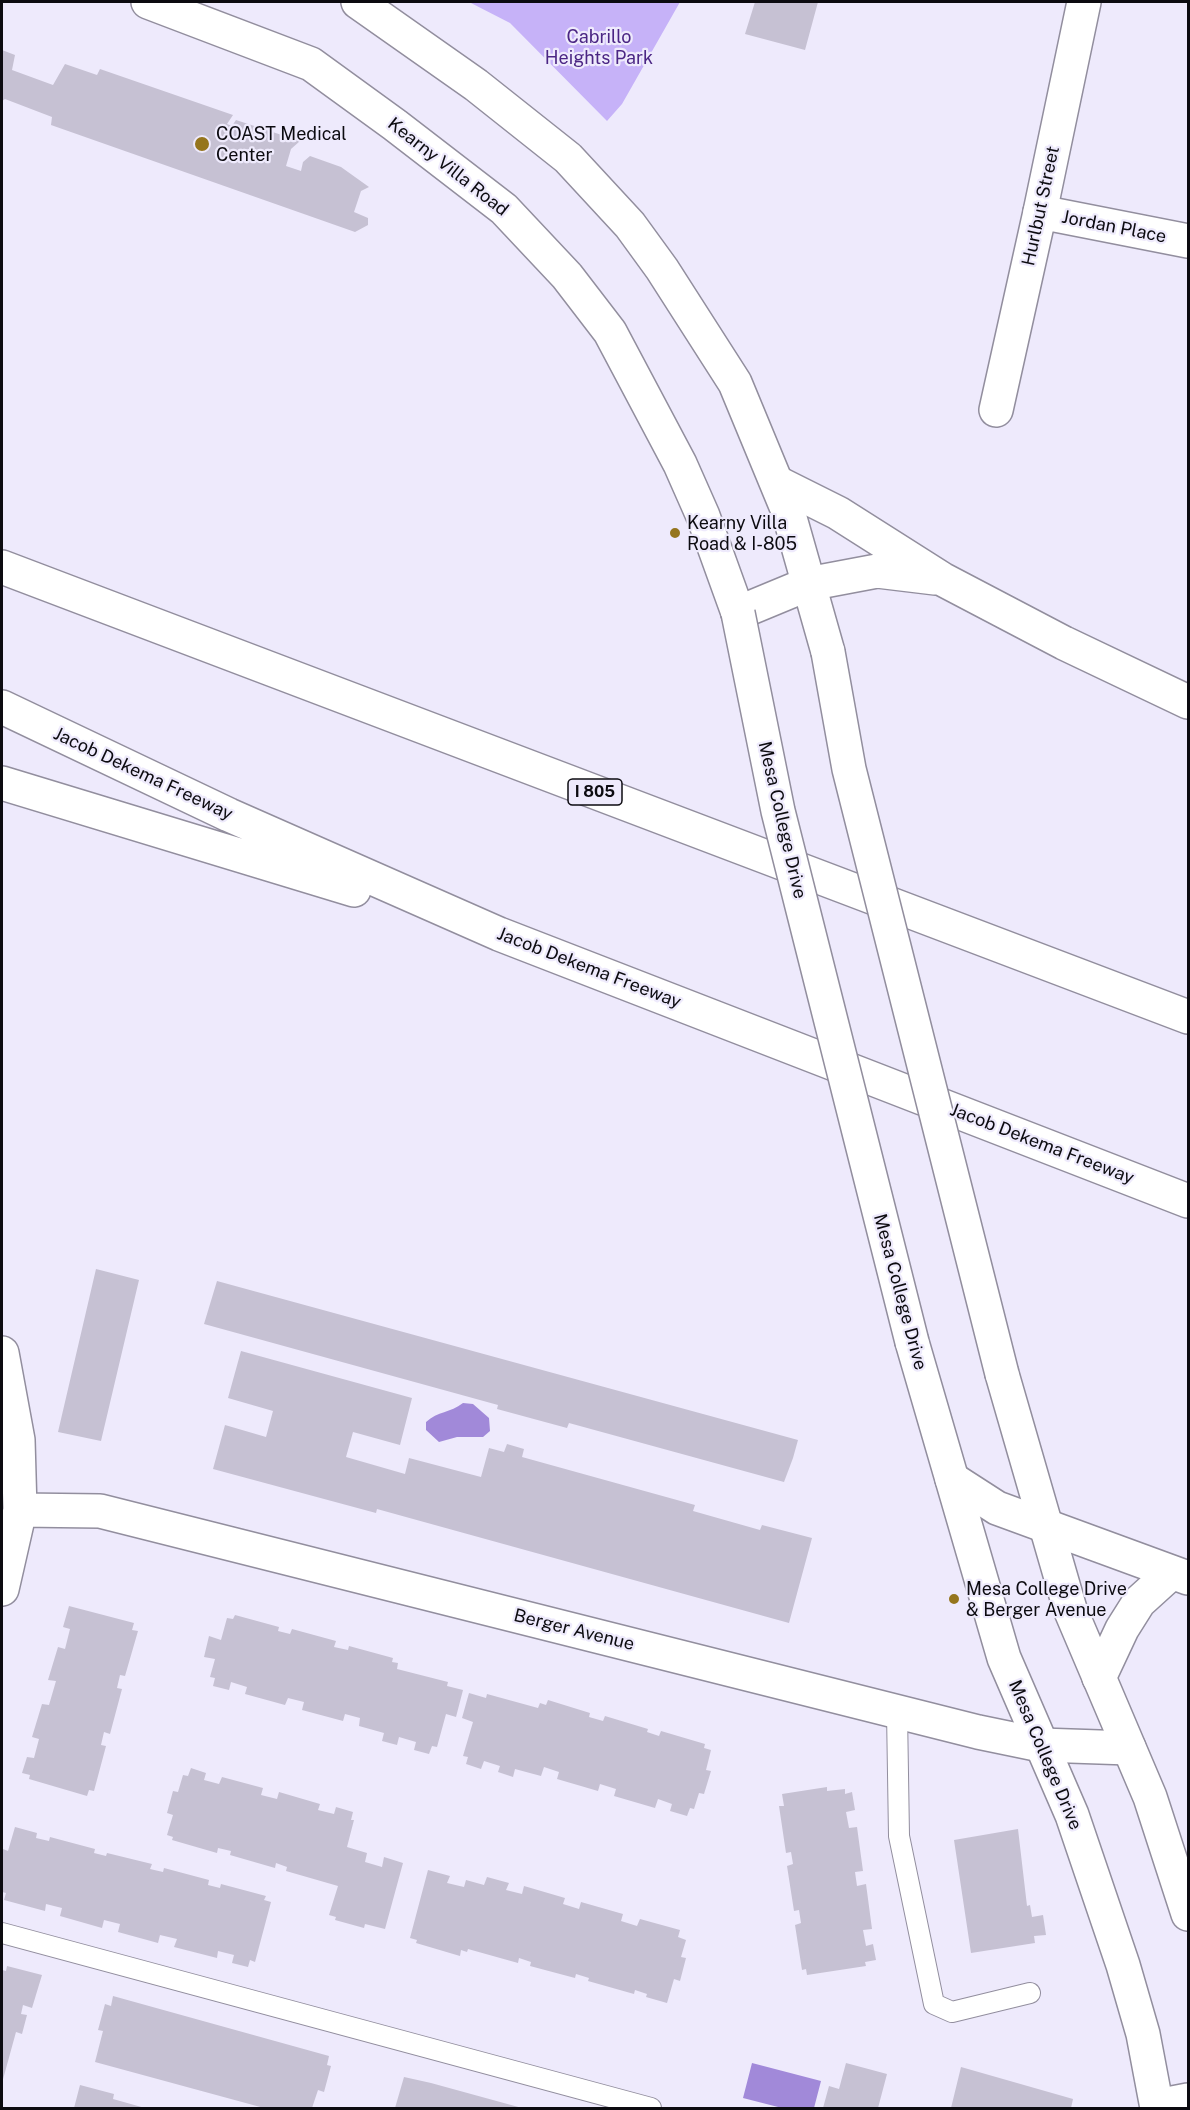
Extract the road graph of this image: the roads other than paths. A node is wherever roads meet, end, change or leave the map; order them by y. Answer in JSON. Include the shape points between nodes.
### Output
{"nodes":[{"id":1,"x":148,"y":2,"type":"edge"},
{"id":2,"x":358,"y":2,"type":"edge"},
{"id":3,"x":1084,"y":2,"type":"edge"},
{"id":4,"x":1040,"y":212,"type":"junction"},
{"id":5,"x":1188,"y":241,"type":"edge"},
{"id":6,"x":996,"y":410,"type":"dead end"},
{"id":7,"x":680,"y":464,"type":"joint"},
{"id":8,"x":778,"y":483,"type":"junction"},
{"id":9,"x":2,"y":567,"type":"edge"},
{"id":10,"x":942,"y":579,"type":"junction"},
{"id":11,"x":808,"y":584,"type":"junction"},
{"id":12,"x":738,"y":613,"type":"junction"},
{"id":13,"x":1188,"y":702,"type":"edge"},
{"id":14,"x":2,"y":707,"type":"edge"},
{"id":15,"x":2,"y":783,"type":"edge"},
{"id":16,"x":499,"y":934,"type":"junction"},
{"id":17,"x":1188,"y":1017,"type":"edge"},
{"id":18,"x":1188,"y":1201,"type":"edge"},
{"id":19,"x":2,"y":1353,"type":"edge"},
{"id":20,"x":952,"y":1479,"type":"junction"},
{"id":21,"x":20,"y":1510,"type":"junction"},
{"id":22,"x":1046,"y":1526,"type":"junction"},
{"id":23,"x":1180,"y":1576,"type":"edge"},
{"id":24,"x":2,"y":1589,"type":"edge"},
{"id":25,"x":1099,"y":1678,"type":"junction"},
{"id":26,"x":897,"y":1712,"type":"junction"},
{"id":27,"x":1041,"y":1745,"type":"junction"},
{"id":28,"x":1129,"y":1748,"type":"junction"},
{"id":29,"x":1188,"y":1914,"type":"edge"},
{"id":30,"x":2,"y":1933,"type":"edge"},
{"id":31,"x":1030,"y":1993,"type":"dead end"},
{"id":32,"x":1188,"y":2100,"type":"edge"},
{"id":33,"x":1157,"y":2107,"type":"edge"},
{"id":34,"x":651,"y":2109,"type":"edge"}],
"edges":[{"from":1,"to":7,"type":"main road","name":"Kearny Villa Road","via":[[310,64],[504,209],[567,276],[610,332]]},
{"from":2,"to":8,"type":"main road","via":[[476,85],[568,158],[630,225],[735,382]]},
{"from":3,"to":4,"type":"main road","name":"Hurlbut Street"},
{"from":4,"to":5,"type":"main road","name":"Jordan Place"},
{"from":4,"to":6,"type":"main road","name":"Hurlbut Street"},
{"from":7,"to":12,"type":"main road","name":"Mesa College Drive"},
{"from":8,"to":10,"type":"main road","via":[[838,513]]},
{"from":8,"to":11,"type":"main road"},
{"from":9,"to":17,"type":"main road","number":"I 805"},
{"from":10,"to":11,"type":"main road","via":[[877,571]]},
{"from":10,"to":13,"type":"main road"},
{"from":11,"to":12,"type":"main road"},
{"from":11,"to":22,"type":"main road","bridge":true,"via":[[828,652],[849,769],[1002,1374]]},
{"from":12,"to":20,"type":"main road","name":"Mesa College Drive","bridge":true,"via":[[778,811],[912,1342]]},
{"from":14,"to":16,"type":"main road","name":"Jacob Dekema Freeway","via":[[229,815]]},
{"from":15,"to":16,"type":"main road"},
{"from":16,"to":18,"type":"main road","name":"Jacob Dekema Freeway"},
{"from":19,"to":21,"type":"main road","via":[[18,1440]]},
{"from":20,"to":22,"type":"main road","via":[[997,1508]]},
{"from":20,"to":27,"type":"main road","name":"Mesa College Drive","via":[[1004,1658]]},
{"from":21,"to":24,"type":"main road"},
{"from":21,"to":26,"type":"main road","name":"Berger Avenue","via":[[100,1511]]},
{"from":22,"to":23,"type":"main road"},
{"from":22,"to":25,"type":"main road","via":[[1070,1609]]},
{"from":23,"to":25,"type":"main road","via":[[1139,1602]]},
{"from":25,"to":28,"type":"main road"},
{"from":26,"to":27,"type":"main road","name":"Berger Avenue"},
{"from":26,"to":31,"type":"lane","via":[[899,1836],[934,2004],[952,2012]]},
{"from":27,"to":28,"type":"main road","name":"Berger Avenue"},
{"from":27,"to":33,"type":"main road","name":"Mesa College Drive","via":[[1072,1815],[1123,1965],[1143,2034]]},
{"from":28,"to":29,"type":"main road","via":[[1150,1797]]},
{"from":30,"to":34,"type":"lane"},
{"from":32,"to":33,"type":"main road"}]}
